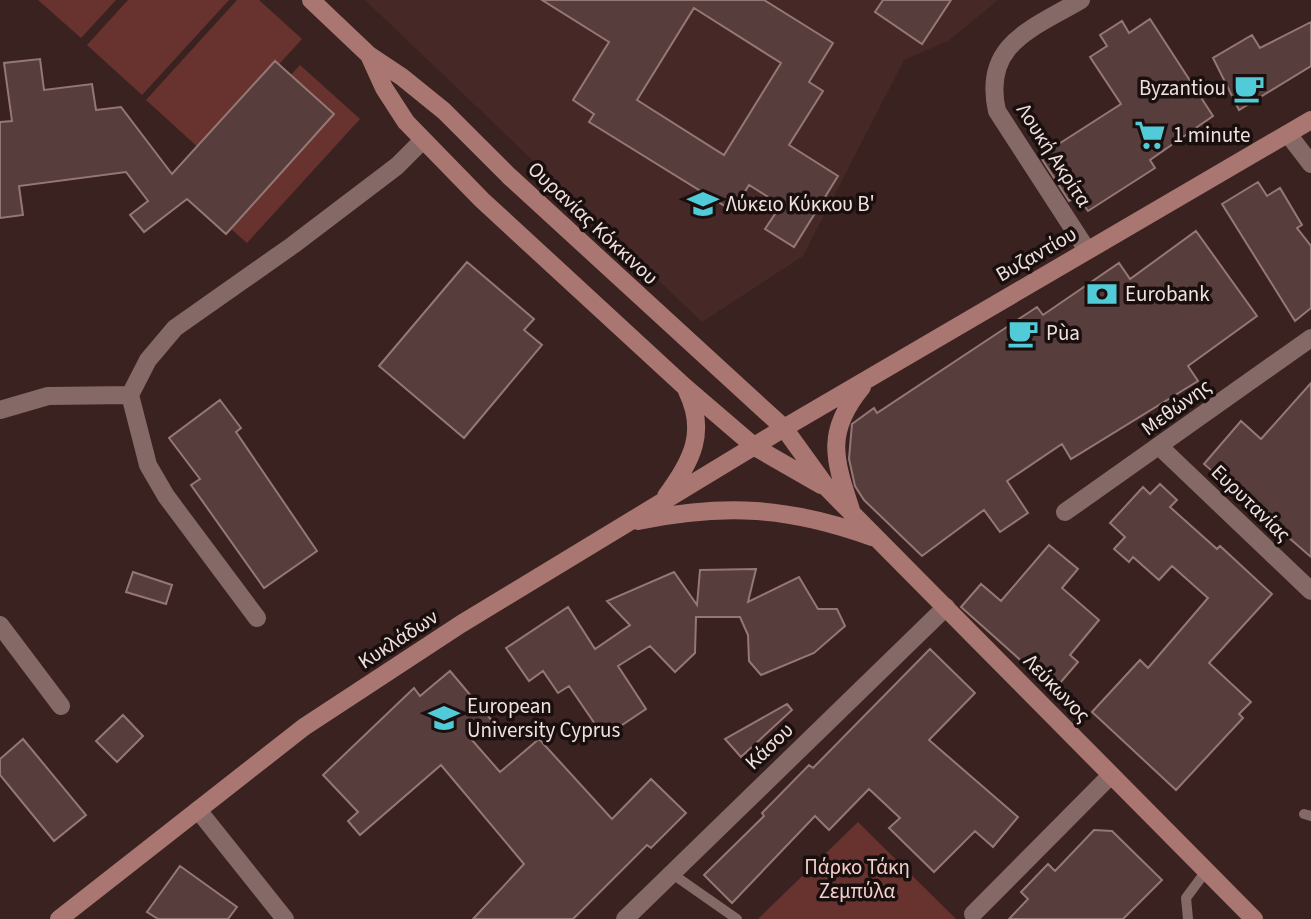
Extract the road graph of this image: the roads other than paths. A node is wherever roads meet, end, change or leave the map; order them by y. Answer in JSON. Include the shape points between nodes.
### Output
{"nodes":[{"id":1,"x":312,"y":0,"type":"edge"},
{"id":2,"x":1081,"y":0,"type":"edge"},
{"id":3,"x":369,"y":55,"type":"junction"},
{"id":4,"x":1311,"y":120,"type":"edge"},
{"id":5,"x":1288,"y":134,"type":"junction"},
{"id":6,"x":422,"y":141,"type":"junction"},
{"id":7,"x":1311,"y":164,"type":"edge"},
{"id":8,"x":1087,"y":250,"type":"junction"},
{"id":9,"x":1311,"y":338,"type":"edge"},
{"id":10,"x":870,"y":377,"type":"junction"},
{"id":11,"x":685,"y":387,"type":"junction"},
{"id":12,"x":130,"y":395,"type":"junction"},
{"id":13,"x":0,"y":410,"type":"edge"},
{"id":14,"x":784,"y":428,"type":"junction"},
{"id":15,"x":755,"y":447,"type":"junction"},
{"id":16,"x":1160,"y":447,"type":"junction"},
{"id":17,"x":828,"y":489,"type":"junction"},
{"id":18,"x":662,"y":502,"type":"junction"},
{"id":19,"x":1065,"y":512,"type":"dead end"},
{"id":20,"x":852,"y":513,"type":"junction"},
{"id":21,"x":625,"y":524,"type":"junction"},
{"id":22,"x":878,"y":539,"type":"junction"},
{"id":23,"x":1311,"y":591,"type":"edge"},
{"id":24,"x":946,"y":607,"type":"junction"},
{"id":25,"x":257,"y":618,"type":"dead end"},
{"id":26,"x":0,"y":625,"type":"edge"},
{"id":27,"x":61,"y":706,"type":"dead end"},
{"id":28,"x":1110,"y":776,"type":"junction"},
{"id":29,"x":198,"y":810,"type":"junction"},
{"id":30,"x":1206,"y":871,"type":"junction"},
{"id":31,"x":671,"y":873,"type":"junction"},
{"id":32,"x":973,"y":914,"type":"dead end"},
{"id":33,"x":59,"y":919,"type":"edge"},
{"id":34,"x":285,"y":919,"type":"edge"},
{"id":35,"x":625,"y":919,"type":"edge"},
{"id":36,"x":737,"y":919,"type":"edge"},
{"id":37,"x":1188,"y":919,"type":"edge"},
{"id":38,"x":1254,"y":919,"type":"edge"}],
"edges":[{"from":1,"to":3,"type":"main road","name":"Ουρανίας Κόκκινου"},
{"from":2,"to":8,"type":"street","name":"Λουκή Ακρίτα","via":[[1019,36],[1004,51],[992,90],[997,111]]},
{"from":3,"to":6,"type":"main road","name":"Ουρανίας Κόκκινου","via":[[393,103]]},
{"from":3,"to":14,"type":"main road","name":"Ουρανίας Κόκκινου","via":[[444,111]]},
{"from":4,"to":5,"type":"main road","name":"Βυζαντίου"},
{"from":5,"to":7,"type":"street"},
{"from":5,"to":8,"type":"main road","name":"Βυζαντίου"},
{"from":6,"to":11,"type":"main road","name":"Ουρανίας Κόκκινου"},
{"from":6,"to":12,"type":"street","via":[[397,166],[293,245],[174,328],[148,360]]},
{"from":8,"to":10,"type":"main road","name":"Βυζαντίου"},
{"from":9,"to":16,"type":"street","name":"Μεθώνης"},
{"from":10,"to":14,"type":"main road","name":"Βυζαντίου"},
{"from":10,"to":20,"type":"main road","via":[[845,411],[836,435],[836,461]]},
{"from":11,"to":15,"type":"main road","name":"Ουρανίας Κόκκινου"},
{"from":11,"to":18,"type":"main road","via":[[697,416],[696,434],[684,469]]},
{"from":12,"to":13,"type":"street","via":[[48,396]]},
{"from":12,"to":25,"type":"street","via":[[154,475]]},
{"from":14,"to":15,"type":"main road","name":"Κυκλάδων"},
{"from":14,"to":17,"type":"main road","name":"Λεύκωνος"},
{"from":15,"to":17,"type":"main road","name":"Λεύκωνος"},
{"from":15,"to":18,"type":"main road","name":"Κυκλάδων"},
{"from":16,"to":19,"type":"street","name":"Μεθώνης"},
{"from":16,"to":23,"type":"street","name":"Ευρυτανίας"},
{"from":17,"to":20,"type":"main road","name":"Λεύκωνος"},
{"from":18,"to":21,"type":"main road","name":"Κυκλάδων"},
{"from":20,"to":22,"type":"main road","name":"Λεύκωνος"},
{"from":21,"to":22,"type":"main road","via":[[687,512],[759,509],[818,520]]},
{"from":21,"to":29,"type":"main road","name":"Κυκλάδων","via":[[304,727]]},
{"from":22,"to":24,"type":"main road","name":"Λεύκωνος"},
{"from":24,"to":28,"type":"main road","name":"Λεύκωνος"},
{"from":24,"to":31,"type":"street","name":"Κάσου"},
{"from":26,"to":27,"type":"street"},
{"from":28,"to":30,"type":"main road","name":"Λεύκωνος"},
{"from":28,"to":32,"type":"street"},
{"from":29,"to":33,"type":"main road","name":"Κυκλάδων"},
{"from":29,"to":34,"type":"street"},
{"from":30,"to":37,"type":"lane","via":[[1186,898]]},
{"from":30,"to":38,"type":"main road","name":"Λεύκωνος"},
{"from":31,"to":35,"type":"street","name":"Κάσου"},
{"from":31,"to":36,"type":"lane"}]}
